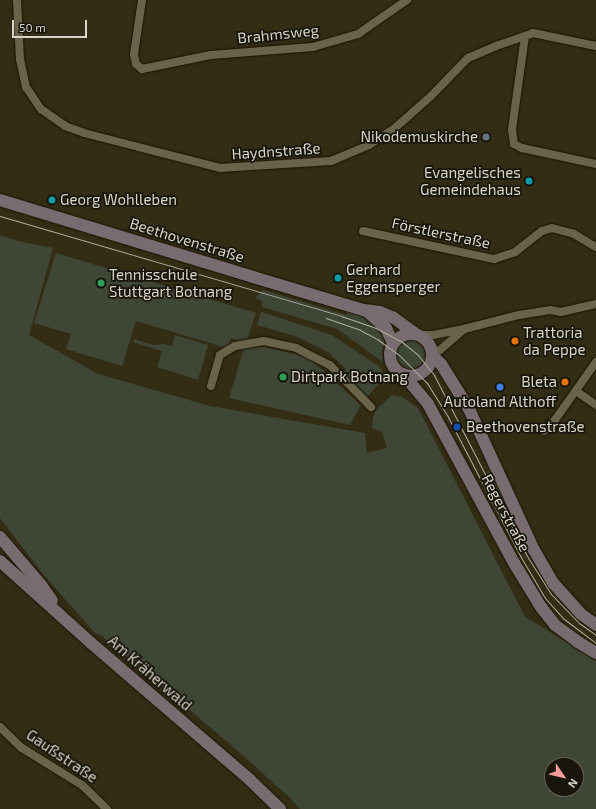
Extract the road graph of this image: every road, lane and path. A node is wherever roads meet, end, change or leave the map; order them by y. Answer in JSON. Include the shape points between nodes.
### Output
{"nodes":[{"id":1,"x":17,"y":0,"type":"edge"},
{"id":2,"x":142,"y":0,"type":"edge"},
{"id":3,"x":407,"y":0,"type":"edge"},
{"id":4,"x":525,"y":36,"type":"junction"},
{"id":5,"x":596,"y":46,"type":"edge"},
{"id":6,"x":596,"y":164,"type":"edge"},
{"id":7,"x":0,"y":200,"type":"edge"},
{"id":8,"x":363,"y":231,"type":"dead end"},
{"id":9,"x":596,"y":246,"type":"edge"},
{"id":10,"x":596,"y":304,"type":"edge"},
{"id":11,"x":364,"y":310,"type":"junction"},
{"id":12,"x":464,"y":329,"type":"junction"},
{"id":13,"x":418,"y":334,"type":"junction"},
{"id":14,"x":393,"y":343,"type":"junction"},
{"id":15,"x":436,"y":355,"type":"junction"},
{"id":16,"x":596,"y":362,"type":"edge"},
{"id":17,"x":403,"y":374,"type":"junction"},
{"id":18,"x":211,"y":386,"type":"dead end"},
{"id":19,"x":576,"y":391,"type":"junction"},
{"id":20,"x":596,"y":405,"type":"edge"},
{"id":21,"x":371,"y":407,"type":"dead end"},
{"id":22,"x":544,"y":431,"type":"dead end"},
{"id":23,"x":0,"y":537,"type":"edge"},
{"id":24,"x":0,"y":562,"type":"edge"},
{"id":25,"x":64,"y":618,"type":"junction"},
{"id":26,"x":596,"y":624,"type":"edge"},
{"id":27,"x":596,"y":653,"type":"edge"},
{"id":28,"x":0,"y":727,"type":"edge"},
{"id":29,"x":107,"y":809,"type":"edge"},
{"id":30,"x":280,"y":809,"type":"edge"}],
"edges":[{"from":1,"to":4,"type":"street","name":"Haydnstraße","via":[[20,59],[26,87],[41,110],[65,126],[84,134],[220,168],[331,161],[369,145],[431,96],[468,58]]},
{"from":2,"to":3,"type":"street","name":"Brahmsweg","via":[[134,54],[136,64],[142,69],[211,55],[313,47],[358,34]]},
{"from":4,"to":5,"type":"street","name":"Haydnstraße","via":[[533,33]]},
{"from":4,"to":6,"type":"street","via":[[512,130],[514,144]]},
{"from":7,"to":11,"type":"main road","name":"Beethovenstraße"},
{"from":8,"to":9,"type":"street","name":"Förstlerstraße","via":[[494,259],[515,252],[542,231],[552,228],[574,234]]},
{"from":10,"to":12,"type":"street","via":[[561,312],[550,310],[519,315]]},
{"from":11,"to":13,"type":"main road","name":"Beethovenstraße","via":[[380,312],[394,318]]},
{"from":11,"to":14,"type":"main road","name":"Beethovenstraße","via":[[380,321]]},
{"from":12,"to":13,"type":"street","via":[[433,335]]},
{"from":12,"to":15,"type":"street"},
{"from":13,"to":14,"type":"main road","via":[[402,335]]},
{"from":13,"to":15,"type":"main road","name":"Beethovenstraße","via":[[427,340]]},
{"from":14,"to":17,"type":"main road","via":[[391,361]]},
{"from":15,"to":17,"type":"main road","via":[[424,371],[411,376]]},
{"from":15,"to":26,"type":"main road","name":"Regerstraße","via":[[469,409],[534,550],[554,584],[581,614]]},
{"from":16,"to":19,"type":"street"},
{"from":17,"to":27,"type":"main road","name":"Regerstraße","via":[[428,404],[472,481],[514,563],[541,607],[555,625]]},
{"from":18,"to":21,"type":"street","via":[[220,355],[235,346],[264,341],[296,348],[330,365]]},
{"from":19,"to":20,"type":"street"},
{"from":19,"to":22,"type":"street"},
{"from":23,"to":24,"type":"main road","via":[[4,553]]},
{"from":23,"to":25,"type":"main road","via":[[41,585]]},
{"from":24,"to":25,"type":"main road","name":"Am Kräherwald"},
{"from":25,"to":30,"type":"main road","name":"Am Kräherwald"},
{"from":28,"to":29,"type":"street","name":"Gaußstraße","via":[[22,748],[82,785]]}]}
